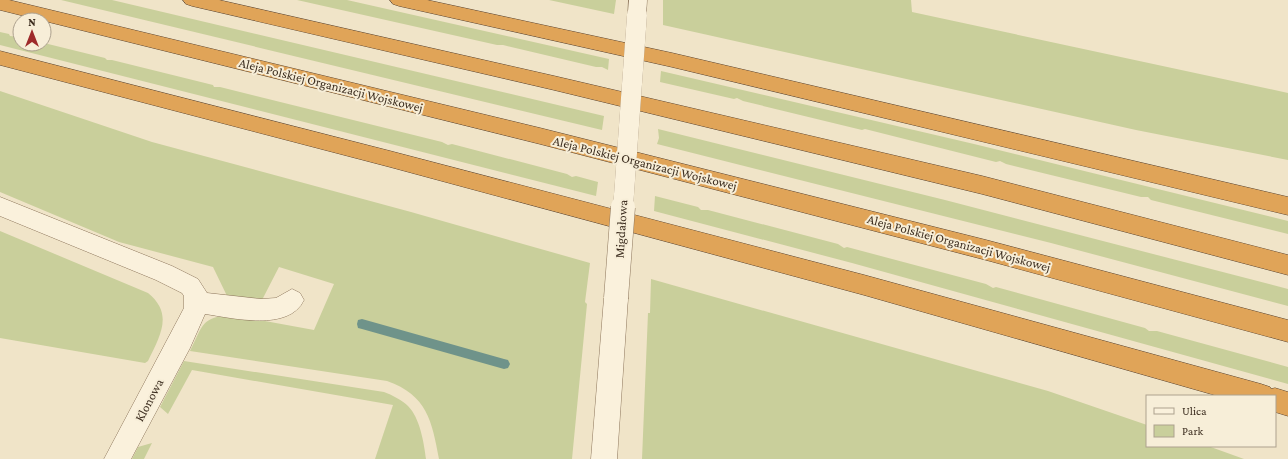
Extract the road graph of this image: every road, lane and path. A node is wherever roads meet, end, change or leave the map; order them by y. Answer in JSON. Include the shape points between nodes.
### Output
{"nodes":[{"id":1,"x":192,"y":0,"type":"edge"},
{"id":2,"x":399,"y":0,"type":"edge"},
{"id":3,"x":0,"y":4,"type":"edge"},
{"id":4,"x":637,"y":8,"type":"edge"},
{"id":5,"x":0,"y":58,"type":"edge"},
{"id":6,"x":0,"y":206,"type":"edge"},
{"id":7,"x":1288,"y":206,"type":"edge"},
{"id":8,"x":1288,"y":265,"type":"edge"},
{"id":9,"x":292,"y":300,"type":"dead end"},
{"id":10,"x":197,"y":303,"type":"junction"},
{"id":11,"x":1288,"y":331,"type":"edge"},
{"id":12,"x":1256,"y":395,"type":"edge"},
{"id":13,"x":1276,"y":400,"type":"edge"},
{"id":14,"x":1288,"y":404,"type":"edge"},
{"id":15,"x":117,"y":459,"type":"edge"},
{"id":16,"x":604,"y":459,"type":"edge"}],
"edges":[{"from":1,"to":8,"type":"highway","via":[[562,85],[974,184]]},
{"from":2,"to":7,"type":"highway","via":[[703,67]]},
{"from":3,"to":11,"type":"highway","name":"Aleja Polskiej Organizacji Wojskowej","via":[[540,136],[986,250]]},
{"from":4,"to":16,"type":"street","name":"Migdałowa","bridge":true},
{"from":5,"to":12,"type":"highway","via":[[818,273]]},
{"from":6,"to":10,"type":"street","via":[[181,280],[190,286]]},
{"from":9,"to":10,"type":"street","via":[[282,307],[268,310]]},
{"from":10,"to":15,"type":"street","name":"Klonowa","via":[[182,340]]},
{"from":13,"to":14,"type":"highway"}]}
